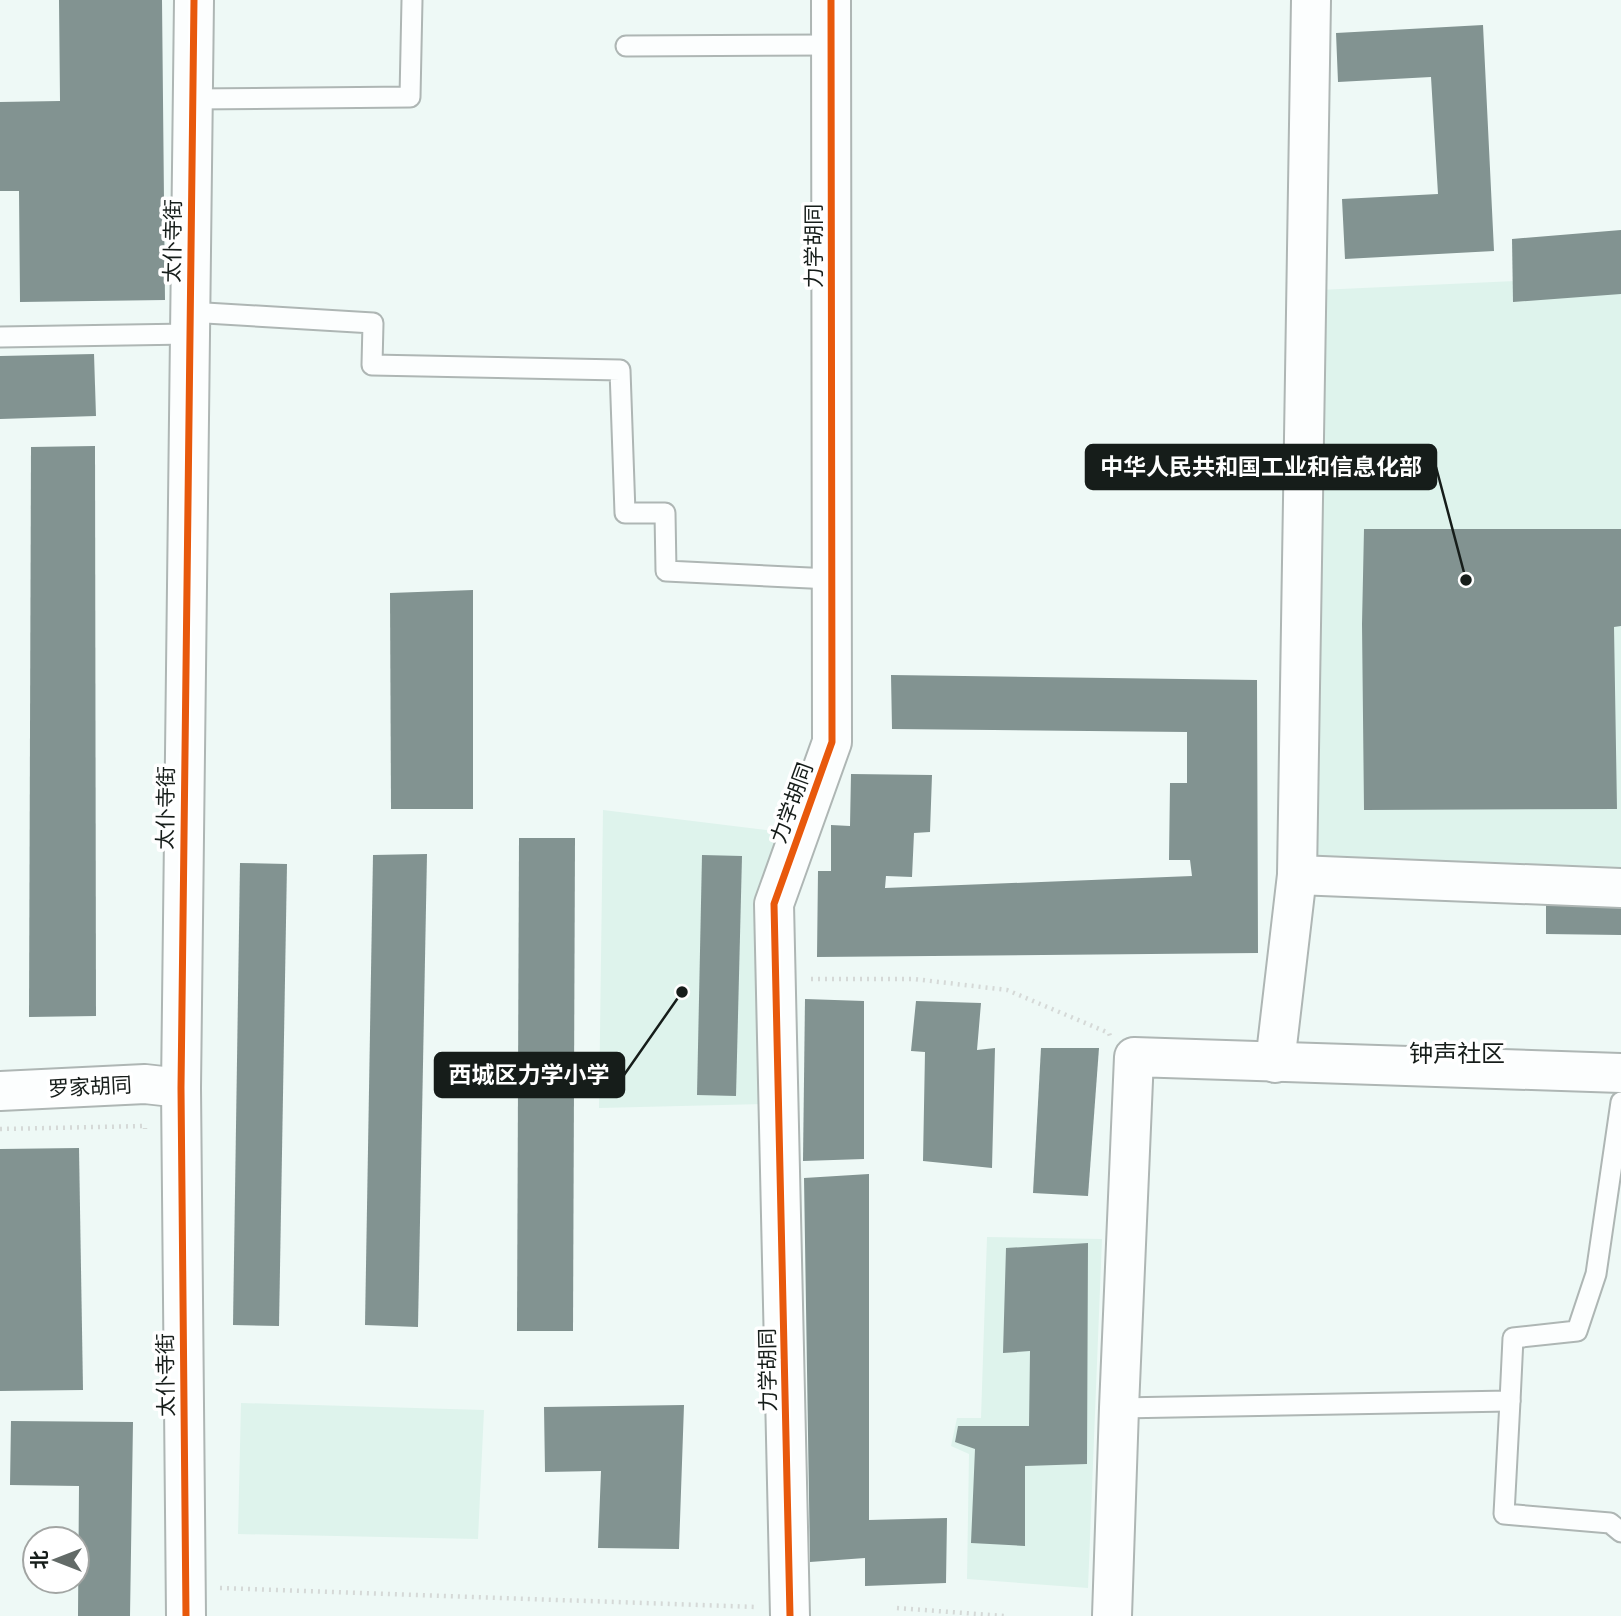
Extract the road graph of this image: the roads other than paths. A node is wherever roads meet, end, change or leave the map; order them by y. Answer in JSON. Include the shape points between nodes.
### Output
{"nodes":[{"id":1,"x":194,"y":0,"type":"edge"},
{"id":2,"x":412,"y":0,"type":"edge"},
{"id":3,"x":831,"y":0,"type":"edge"},
{"id":4,"x":1311,"y":0,"type":"edge"},
{"id":5,"x":831,"y":45,"type":"junction"},
{"id":6,"x":626,"y":46,"type":"dead end"},
{"id":7,"x":192,"y":99,"type":"junction"},
{"id":8,"x":189,"y":323,"type":"junction"},
{"id":9,"x":0,"y":337,"type":"edge"},
{"id":10,"x":831,"y":579,"type":"junction"},
{"id":11,"x":1297,"y":875,"type":"junction"},
{"id":12,"x":1621,"y":888,"type":"edge"},
{"id":13,"x":1275,"y":1063,"type":"junction"},
{"id":14,"x":1621,"y":1073,"type":"edge"},
{"id":15,"x":181,"y":1088,"type":"junction"},
{"id":16,"x":0,"y":1091,"type":"edge"},
{"id":17,"x":1621,"y":1102,"type":"edge"},
{"id":18,"x":1510,"y":1401,"type":"junction"},
{"id":19,"x":1119,"y":1408,"type":"junction"},
{"id":20,"x":1621,"y":1532,"type":"edge"},
{"id":21,"x":790,"y":1612,"type":"edge"},
{"id":22,"x":186,"y":1616,"type":"edge"},
{"id":23,"x":1112,"y":1616,"type":"edge"}],
"edges":[{"from":1,"to":7,"type":"street","name":"太仆寺街"},
{"from":2,"to":7,"type":"lane","via":[[410,97]]},
{"from":3,"to":5,"type":"street","name":"力学胡同"},
{"from":4,"to":11,"type":"street"},
{"from":5,"to":6,"type":"lane"},
{"from":5,"to":10,"type":"street","name":"力学胡同"},
{"from":7,"to":8,"type":"street","name":"太仆寺街"},
{"from":8,"to":9,"type":"lane"},
{"from":8,"to":10,"type":"lane","via":[[373,323],[372,365],[620,370],[625,513],[664,513],[666,571]]},
{"from":8,"to":15,"type":"street","name":"太仆寺街"},
{"from":10,"to":21,"type":"street","name":"力学胡同","via":[[832,742],[774,904]]},
{"from":11,"to":12,"type":"street"},
{"from":11,"to":13,"type":"street"},
{"from":13,"to":14,"type":"street"},
{"from":13,"to":19,"type":"street","via":[[1134,1057]]},
{"from":15,"to":16,"type":"street","name":"罗家胡同","via":[[145,1084]]},
{"from":15,"to":22,"type":"street","name":"太仆寺街"},
{"from":17,"to":18,"type":"lane","via":[[1596,1275],[1577,1331],[1513,1338]]},
{"from":18,"to":19,"type":"lane"},
{"from":18,"to":20,"type":"lane","via":[[1504,1514],[1610,1523]]},
{"from":19,"to":23,"type":"street"}]}
